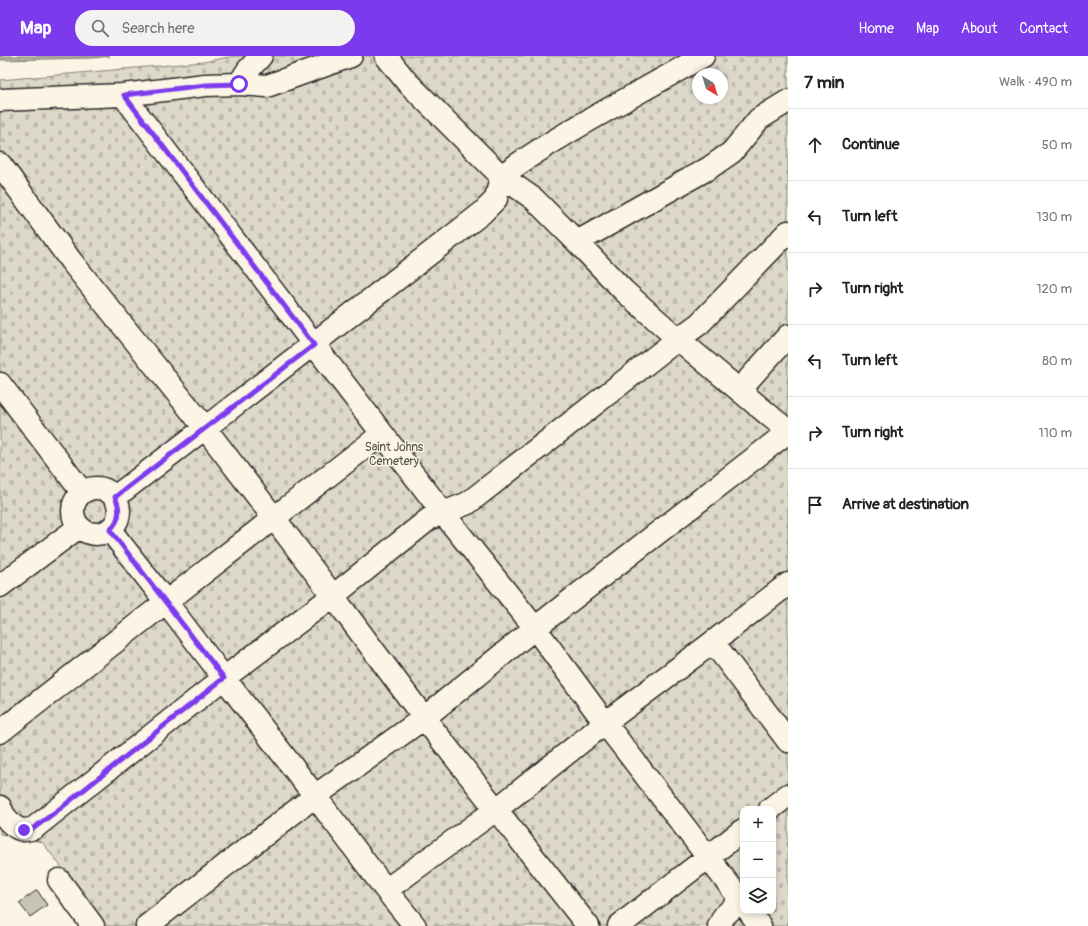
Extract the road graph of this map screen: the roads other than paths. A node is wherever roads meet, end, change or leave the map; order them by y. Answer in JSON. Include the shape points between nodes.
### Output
{"nodes":[{"id":1,"x":261,"y":56,"type":"edge"},
{"id":2,"x":352,"y":56,"type":"edge"},
{"id":3,"x":386,"y":56,"type":"edge"},
{"id":4,"x":704,"y":56,"type":"edge"},
{"id":5,"x":239,"y":84,"type":"junction"},
{"id":6,"x":124,"y":95,"type":"junction"},
{"id":7,"x":0,"y":100,"type":"edge"},
{"id":8,"x":788,"y":101,"type":"edge"},
{"id":9,"x":0,"y":164,"type":"edge"},
{"id":10,"x":501,"y":176,"type":"junction"},
{"id":11,"x":788,"y":232,"type":"edge"},
{"id":12,"x":577,"y":242,"type":"junction"},
{"id":13,"x":788,"y":336,"type":"edge"},
{"id":14,"x":678,"y":339,"type":"junction"},
{"id":15,"x":314,"y":345,"type":"junction"},
{"id":16,"x":0,"y":384,"type":"edge"},
{"id":17,"x":739,"y":390,"type":"junction"},
{"id":18,"x":205,"y":428,"type":"junction"},
{"id":19,"x":788,"y":431,"type":"edge"},
{"id":20,"x":382,"y":434,"type":"junction"},
{"id":21,"x":82,"y":492,"type":"junction"},
{"id":22,"x":115,"y":497,"type":"junction"},
{"id":23,"x":443,"y":513,"type":"junction"},
{"id":24,"x":274,"y":518,"type":"junction"},
{"id":25,"x":79,"y":527,"type":"junction"},
{"id":26,"x":110,"y":530,"type":"junction"},
{"id":27,"x":788,"y":584,"type":"edge"},
{"id":28,"x":0,"y":586,"type":"edge"},
{"id":29,"x":333,"y":596,"type":"junction"},
{"id":30,"x":166,"y":602,"type":"junction"},
{"id":31,"x":535,"y":628,"type":"junction"},
{"id":32,"x":713,"y":642,"type":"junction"},
{"id":33,"x":224,"y":678,"type":"junction"},
{"id":34,"x":424,"y":718,"type":"junction"},
{"id":35,"x":605,"y":722,"type":"junction"},
{"id":36,"x":0,"y":732,"type":"edge"},
{"id":37,"x":788,"y":741,"type":"edge"},
{"id":38,"x":788,"y":795,"type":"edge"},
{"id":39,"x":315,"y":796,"type":"junction"},
{"id":40,"x":774,"y":806,"type":"edge"},
{"id":41,"x":0,"y":807,"type":"edge"},
{"id":42,"x":497,"y":809,"type":"junction"},
{"id":43,"x":740,"y":832,"type":"edge"},
{"id":44,"x":708,"y":856,"type":"junction"},
{"id":45,"x":59,"y":880,"type":"dead end"},
{"id":46,"x":386,"y":890,"type":"junction"},
{"id":47,"x":740,"y":900,"type":"edge"},
{"id":48,"x":740,"y":907,"type":"edge"},
{"id":49,"x":751,"y":914,"type":"edge"},
{"id":50,"x":93,"y":926,"type":"edge"},
{"id":51,"x":147,"y":926,"type":"edge"},
{"id":52,"x":415,"y":926,"type":"edge"},
{"id":53,"x":588,"y":926,"type":"edge"},
{"id":54,"x":619,"y":926,"type":"edge"},
{"id":55,"x":720,"y":926,"type":"edge"},
{"id":56,"x":760,"y":926,"type":"edge"}],
"edges":[{"from":1,"to":5,"type":"street"},
{"from":2,"to":5,"type":"street","via":[[267,86]]},
{"from":3,"to":10,"type":"street","via":[[406,81]]},
{"from":4,"to":10,"type":"street","via":[[576,129]]},
{"from":5,"to":6,"type":"street","via":[[206,85]]},
{"from":6,"to":7,"type":"street"},
{"from":6,"to":15,"type":"street"},
{"from":8,"to":12,"type":"street","via":[[759,119],[732,152],[709,168]]},
{"from":9,"to":18,"type":"street","via":[[71,261]]},
{"from":10,"to":12,"type":"street","via":[[534,199]]},
{"from":10,"to":15,"type":"street","via":[[496,199],[482,213]]},
{"from":11,"to":14,"type":"street","via":[[699,324]]},
{"from":12,"to":14,"type":"street","via":[[624,291]]},
{"from":13,"to":17,"type":"street"},
{"from":14,"to":17,"type":"street"},
{"from":14,"to":23,"type":"street","via":[[468,503]]},
{"from":15,"to":18,"type":"street"},
{"from":15,"to":20,"type":"street"},
{"from":16,"to":21,"type":"street"},
{"from":17,"to":19,"type":"street"},
{"from":18,"to":22,"type":"street"},
{"from":18,"to":24,"type":"street"},
{"from":19,"to":31,"type":"street"},
{"from":20,"to":23,"type":"street"},
{"from":20,"to":24,"type":"street"},
{"from":21,"to":22,"type":"street","via":[[99,487]]},
{"from":21,"to":25,"type":"street","via":[[73,507],[72,515]]},
{"from":22,"to":26,"type":"street","via":[[119,510],[117,520]]},
{"from":23,"to":29,"type":"street","via":[[429,519]]},
{"from":23,"to":31,"type":"street"},
{"from":24,"to":29,"type":"street"},
{"from":24,"to":30,"type":"street"},
{"from":25,"to":26,"type":"street","via":[[95,534]]},
{"from":25,"to":28,"type":"street"},
{"from":26,"to":30,"type":"street"},
{"from":27,"to":32,"type":"street"},
{"from":29,"to":33,"type":"street"},
{"from":29,"to":34,"type":"street"},
{"from":30,"to":33,"type":"street"},
{"from":30,"to":36,"type":"street"},
{"from":31,"to":34,"type":"street"},
{"from":31,"to":35,"type":"street"},
{"from":32,"to":35,"type":"street"},
{"from":32,"to":37,"type":"street"},
{"from":33,"to":39,"type":"street"},
{"from":33,"to":41,"type":"street","via":[[34,828],[24,830],[14,826]]},
{"from":34,"to":39,"type":"street"},
{"from":34,"to":42,"type":"street"},
{"from":35,"to":42,"type":"street"},
{"from":35,"to":44,"type":"street"},
{"from":38,"to":40,"type":"street"},
{"from":39,"to":46,"type":"street"},
{"from":39,"to":51,"type":"street"},
{"from":42,"to":46,"type":"street"},
{"from":42,"to":53,"type":"street"},
{"from":43,"to":44,"type":"street"},
{"from":44,"to":47,"type":"street"},
{"from":44,"to":54,"type":"street"},
{"from":45,"to":50,"type":"street"},
{"from":46,"to":52,"type":"street"},
{"from":48,"to":55,"type":"street","via":[[724,916]]},
{"from":49,"to":56,"type":"street"}]}
